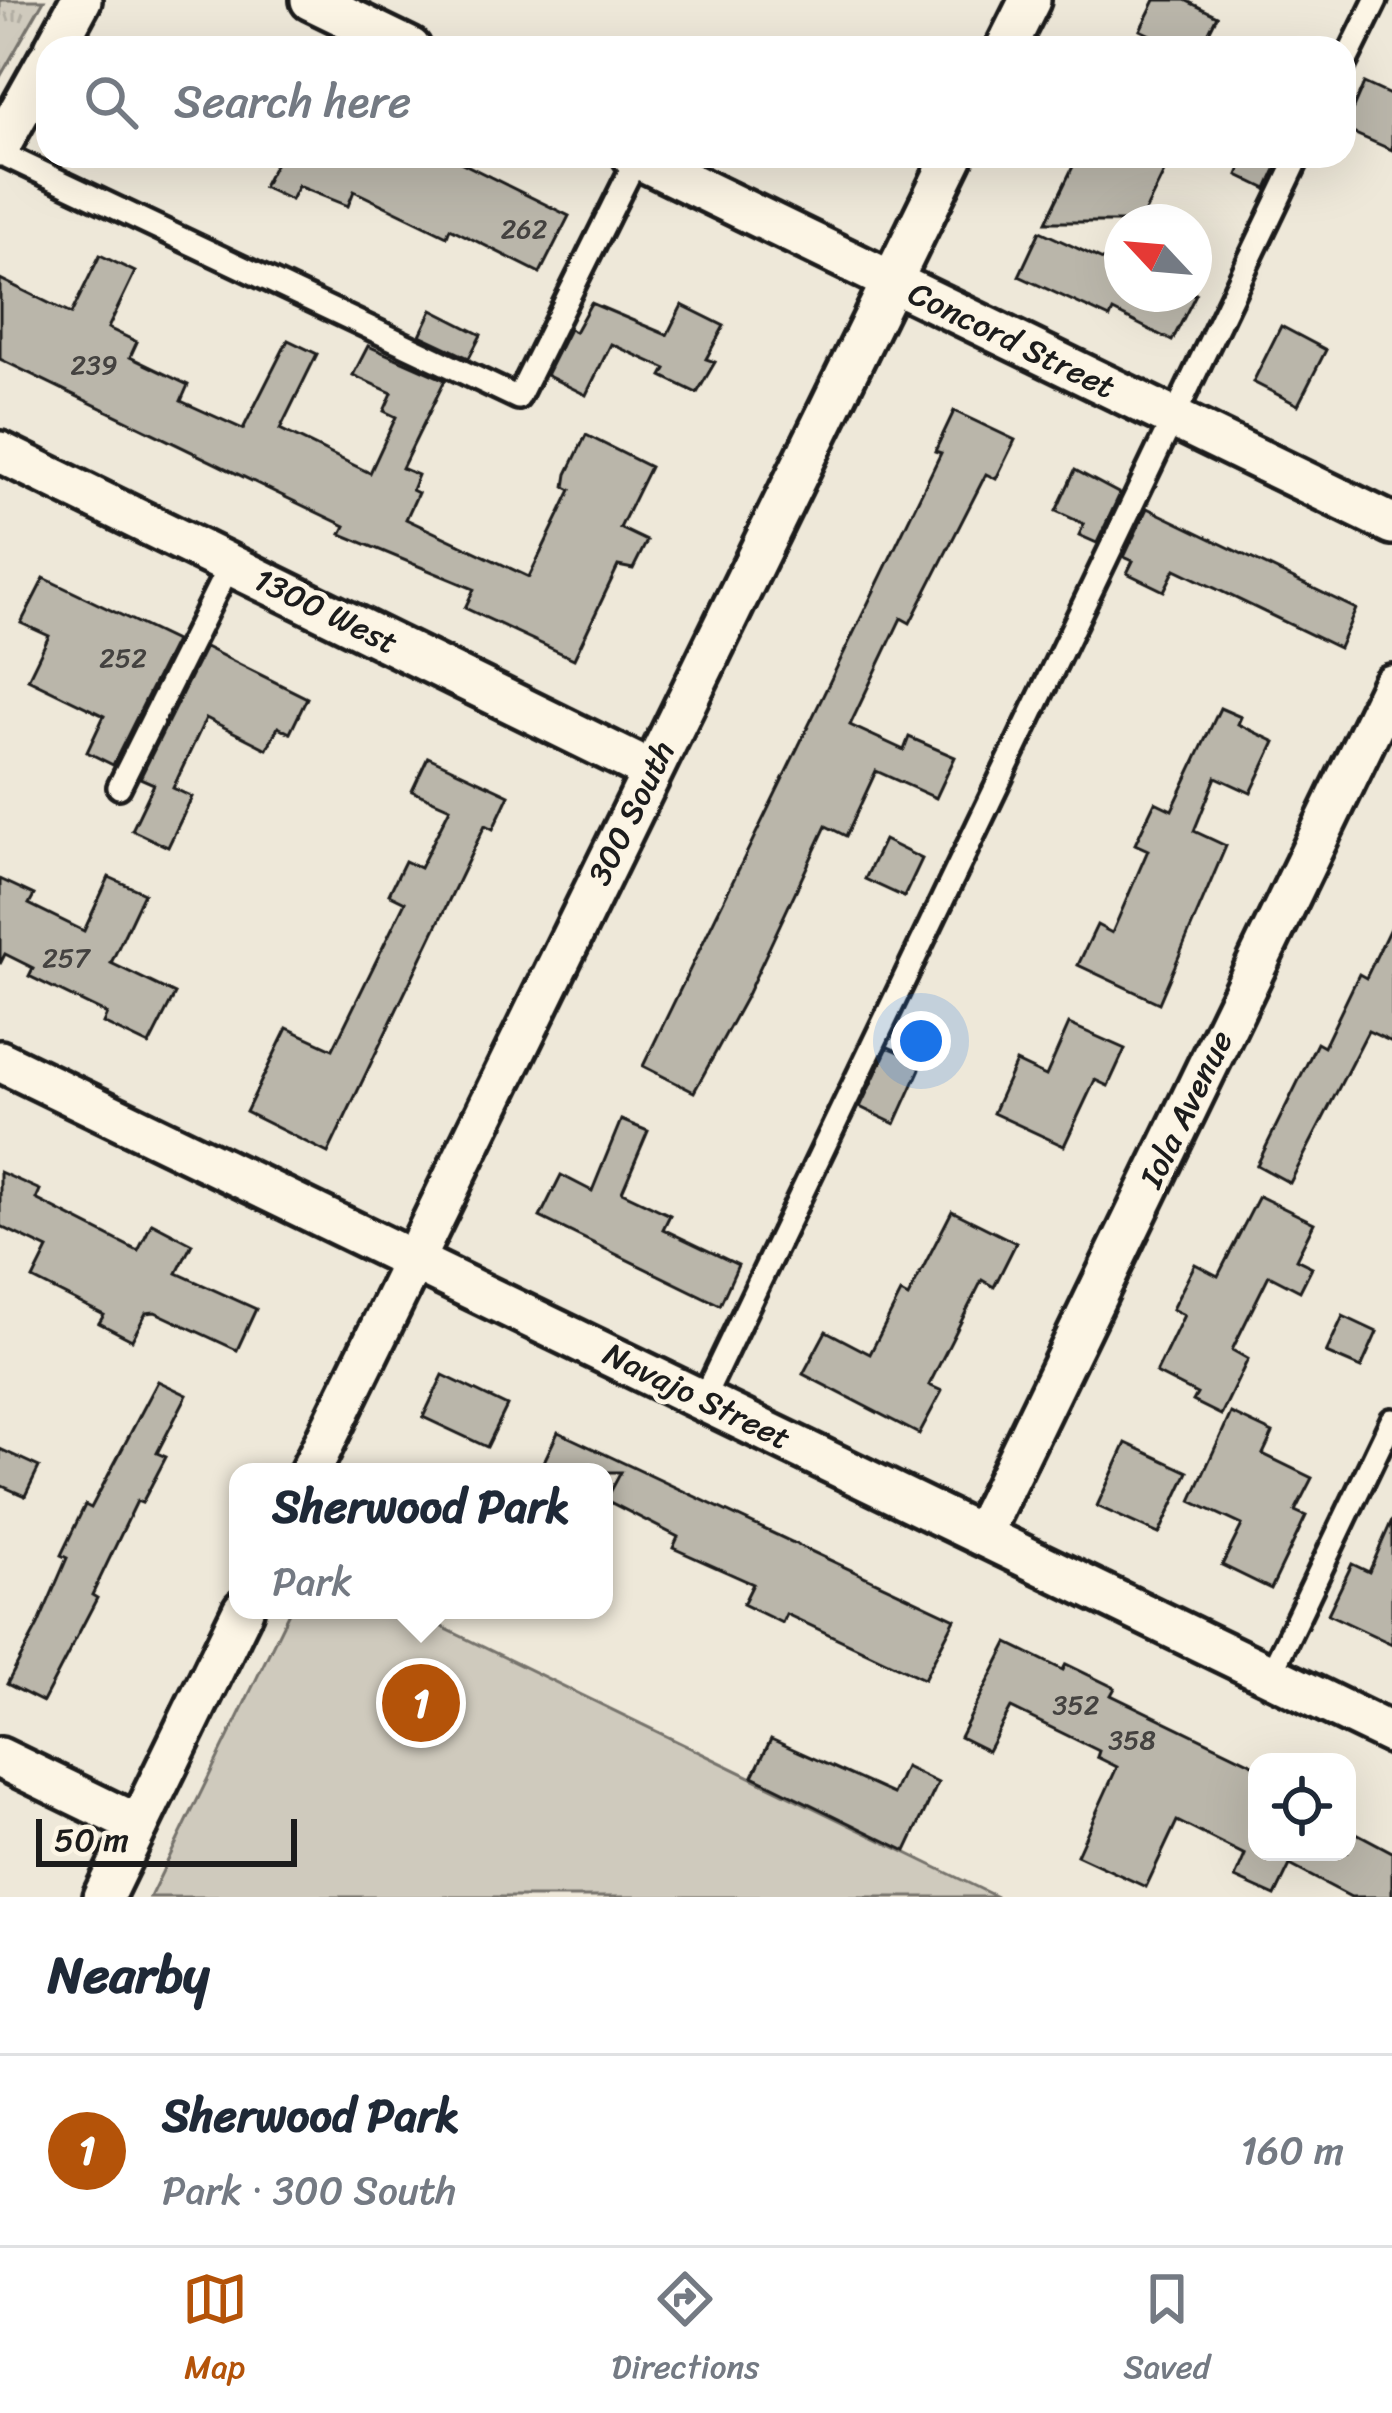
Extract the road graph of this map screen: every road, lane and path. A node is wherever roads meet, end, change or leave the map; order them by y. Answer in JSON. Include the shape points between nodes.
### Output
{"nodes":[{"id":1,"x":82,"y":0,"type":"edge"},
{"id":2,"x":311,"y":0,"type":"edge"},
{"id":3,"x":1030,"y":0,"type":"edge"},
{"id":4,"x":1376,"y":0,"type":"edge"},
{"id":5,"x":62,"y":36,"type":"edge"},
{"id":6,"x":385,"y":36,"type":"edge"},
{"id":7,"x":1012,"y":36,"type":"edge"},
{"id":8,"x":1356,"y":40,"type":"edge"},
{"id":9,"x":36,"y":82,"type":"edge"},
{"id":10,"x":0,"y":149,"type":"edge"},
{"id":11,"x":36,"y":166,"type":"edge"},
{"id":12,"x":40,"y":168,"type":"edge"},
{"id":13,"x":630,"y":168,"type":"edge"},
{"id":14,"x":658,"y":168,"type":"edge"},
{"id":15,"x":947,"y":168,"type":"edge"},
{"id":16,"x":1293,"y":168,"type":"edge"},
{"id":17,"x":890,"y":280,"type":"junction"},
{"id":18,"x":1170,"y":416,"type":"junction"},
{"id":19,"x":0,"y":452,"type":"edge"},
{"id":20,"x":1392,"y":524,"type":"edge"},
{"id":21,"x":230,"y":564,"type":"junction"},
{"id":22,"x":1392,"y":685,"type":"edge"},
{"id":23,"x":651,"y":771,"type":"junction"},
{"id":24,"x":119,"y":787,"type":"dead end"},
{"id":25,"x":0,"y":1061,"type":"edge"},
{"id":26,"x":413,"y":1260,"type":"junction"},
{"id":27,"x":703,"y":1399,"type":"junction"},
{"id":28,"x":1392,"y":1420,"type":"edge"},
{"id":29,"x":314,"y":1463,"type":"edge"},
{"id":30,"x":981,"y":1534,"type":"junction"},
{"id":31,"x":239,"y":1619,"type":"edge"},
{"id":32,"x":1270,"y":1675,"type":"junction"},
{"id":33,"x":1392,"y":1734,"type":"edge"},
{"id":34,"x":0,"y":1759,"type":"edge"},
{"id":35,"x":138,"y":1826,"type":"junction"},
{"id":36,"x":103,"y":1897,"type":"edge"}],
"edges":[{"from":1,"to":5,"type":"street"},
{"from":2,"to":6,"type":"street"},
{"from":3,"to":7,"type":"street"},
{"from":4,"to":8,"type":"lane"},
{"from":9,"to":10,"type":"street"},
{"from":10,"to":11,"type":"lane"},
{"from":12,"to":13,"type":"lane","via":[[518,398]]},
{"from":14,"to":17,"type":"street","name":"Concord Street"},
{"from":15,"to":17,"type":"street","name":"300 South"},
{"from":16,"to":18,"type":"lane"},
{"from":17,"to":18,"type":"street","name":"Concord Street"},
{"from":17,"to":23,"type":"street","name":"300 South"},
{"from":18,"to":20,"type":"street","name":"Concord Street"},
{"from":18,"to":27,"type":"lane"},
{"from":19,"to":21,"type":"street","name":"1300 West"},
{"from":21,"to":23,"type":"street","name":"1300 West"},
{"from":21,"to":24,"type":"lane"},
{"from":22,"to":30,"type":"street","name":"Iola Avenue"},
{"from":23,"to":26,"type":"street","name":"300 South"},
{"from":25,"to":26,"type":"street","name":"Navajo Street"},
{"from":26,"to":27,"type":"street","name":"Navajo Street"},
{"from":26,"to":29,"type":"street","name":"300 South"},
{"from":27,"to":30,"type":"street","name":"Navajo Street"},
{"from":28,"to":32,"type":"lane"},
{"from":30,"to":32,"type":"street","name":"Navajo Street"},
{"from":31,"to":35,"type":"street"},
{"from":32,"to":33,"type":"street","name":"Navajo Street"},
{"from":34,"to":35,"type":"street"},
{"from":35,"to":36,"type":"street"}]}
